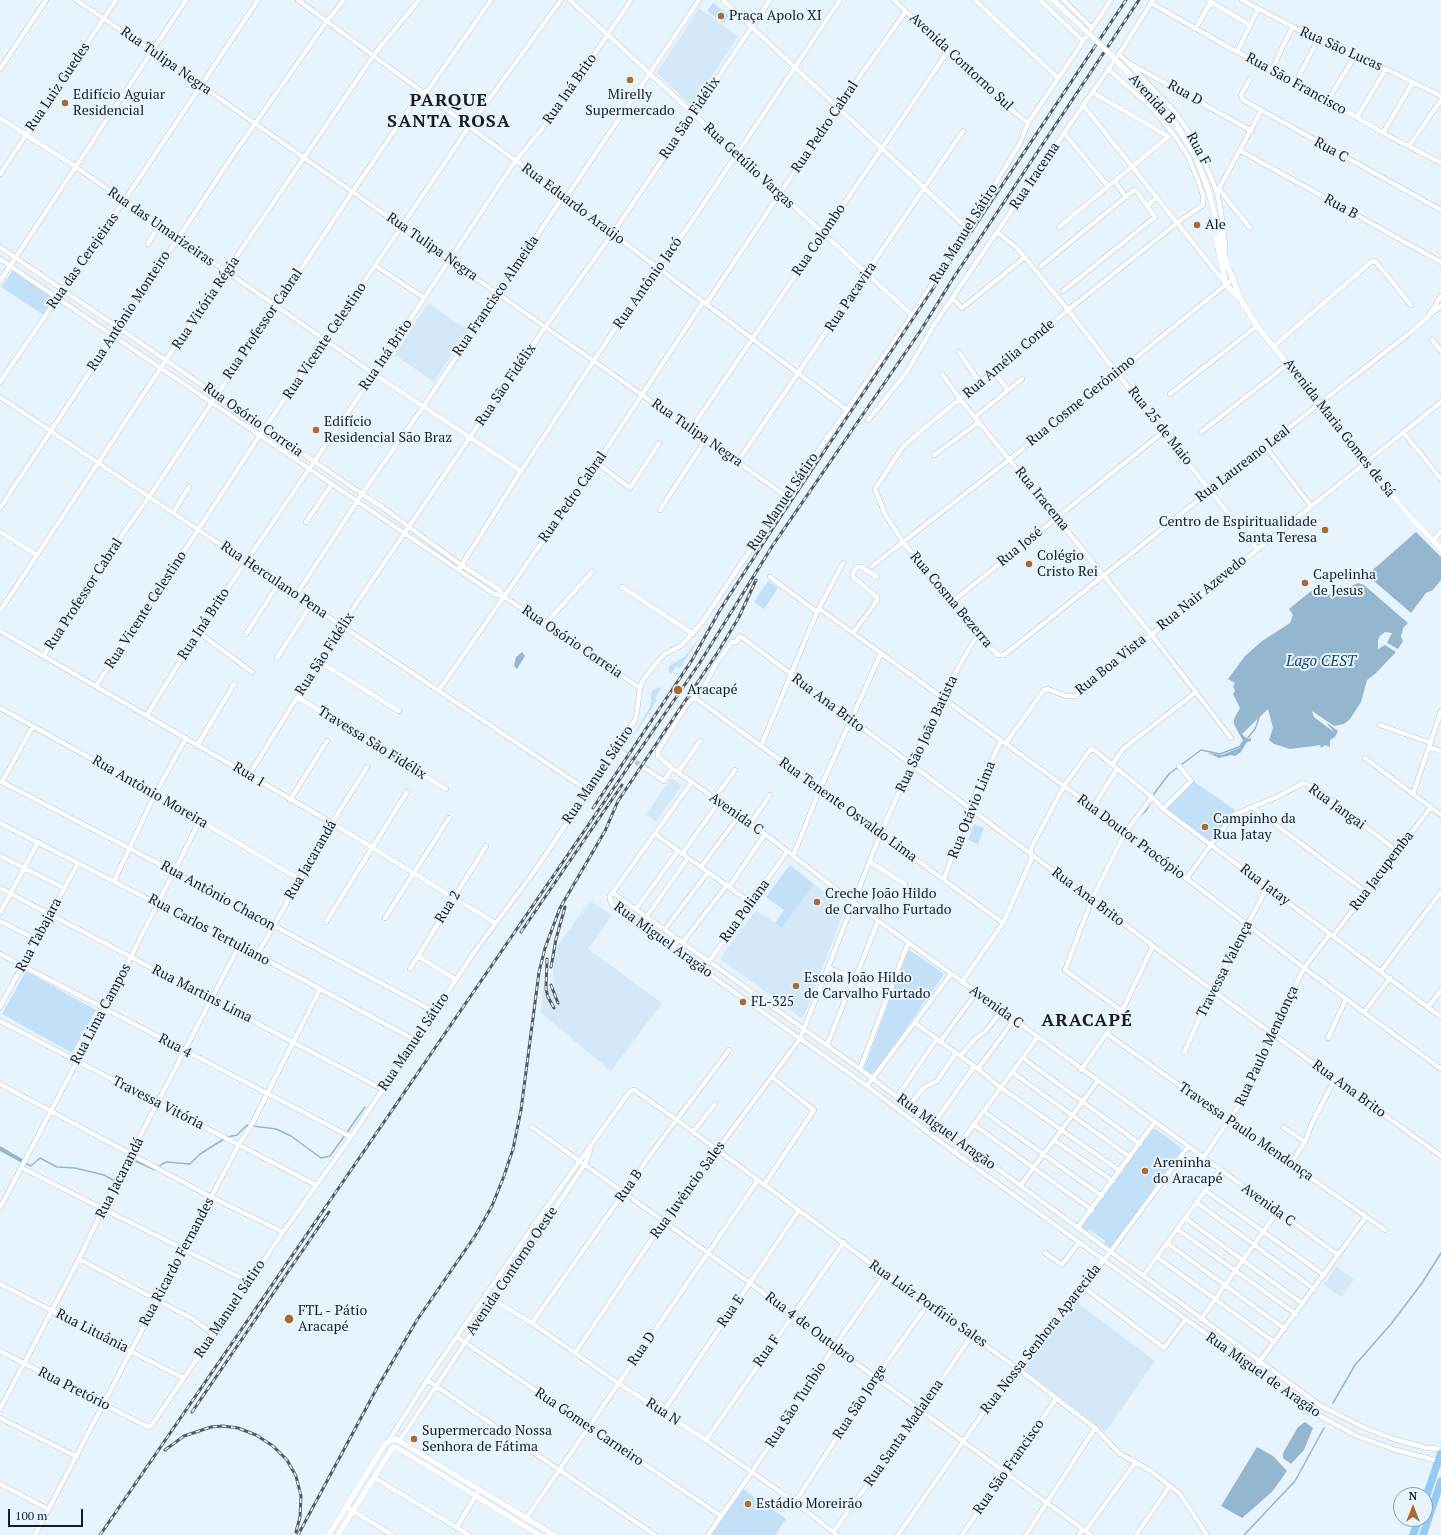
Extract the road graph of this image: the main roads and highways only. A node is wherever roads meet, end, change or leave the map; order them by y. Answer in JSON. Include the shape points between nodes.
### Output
{"nodes":[{"id":1,"x":1441,"y":1453,"type":"edge"},
{"id":2,"x":1441,"y":1481,"type":"edge"},
{"id":3,"x":1429,"y":1487,"type":"edge"},
{"id":4,"x":1422,"y":1535,"type":"edge"}],
"edges":[{"from":1,"to":3,"type":"highway"},
{"from":2,"to":4,"type":"highway"}]}
